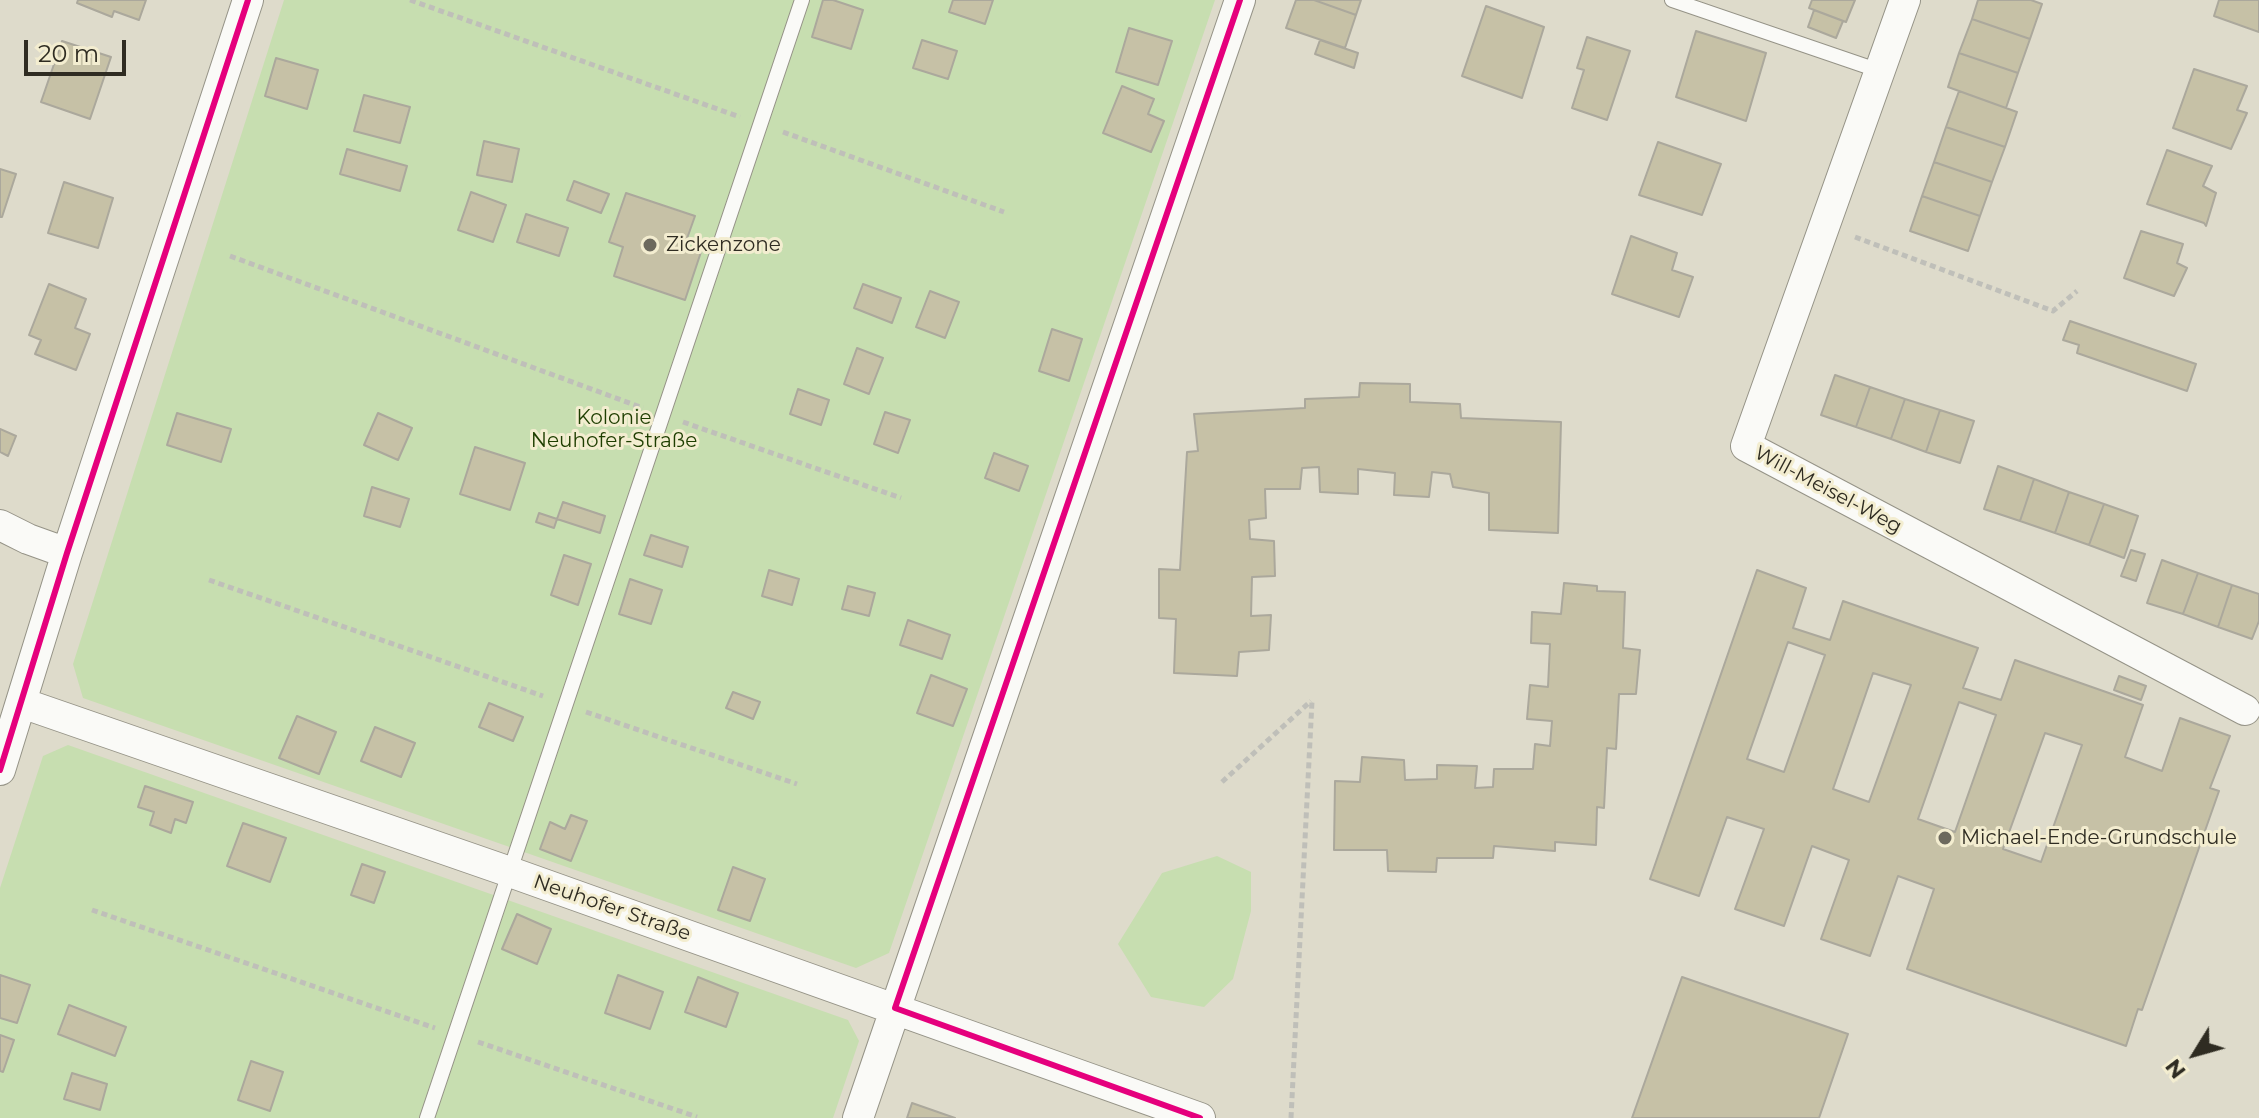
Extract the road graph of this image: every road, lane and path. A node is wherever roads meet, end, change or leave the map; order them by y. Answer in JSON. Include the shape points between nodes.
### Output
{"nodes":[{"id":1,"x":248,"y":0,"type":"edge"},
{"id":2,"x":410,"y":0,"type":"edge"},
{"id":3,"x":802,"y":0,"type":"edge"},
{"id":4,"x":1240,"y":0,"type":"edge"},
{"id":5,"x":1672,"y":0,"type":"edge"},
{"id":6,"x":1905,"y":0,"type":"edge"},
{"id":7,"x":1880,"y":71,"type":"junction"},
{"id":8,"x":760,"y":124,"type":"junction"},
{"id":9,"x":1004,"y":212,"type":"dead end"},
{"id":10,"x":1825,"y":226,"type":"junction"},
{"id":11,"x":230,"y":256,"type":"dead end"},
{"id":12,"x":2077,"y":291,"type":"dead end"},
{"id":13,"x":663,"y":415,"type":"junction"},
{"id":14,"x":901,"y":498,"type":"dead end"},
{"id":15,"x":0,"y":525,"type":"edge"},
{"id":16,"x":67,"y":553,"type":"junction"},
{"id":17,"x":209,"y":580,"type":"dead end"},
{"id":18,"x":22,"y":703,"type":"junction"},
{"id":19,"x":567,"y":705,"type":"junction"},
{"id":20,"x":2245,"y":710,"type":"dead end"},
{"id":21,"x":0,"y":770,"type":"edge"},
{"id":22,"x":1222,"y":782,"type":"dead end"},
{"id":23,"x":797,"y":784,"type":"dead end"},
{"id":24,"x":510,"y":872,"type":"junction"},
{"id":25,"x":92,"y":910,"type":"dead end"},
{"id":26,"x":895,"y":1008,"type":"junction"},
{"id":27,"x":455,"y":1035,"type":"junction"},
{"id":28,"x":697,"y":1117,"type":"edge"},
{"id":29,"x":427,"y":1118,"type":"edge"},
{"id":30,"x":858,"y":1118,"type":"edge"},
{"id":31,"x":1200,"y":1118,"type":"edge"},
{"id":32,"x":1291,"y":1118,"type":"edge"}],
"edges":[{"from":1,"to":16,"type":"street"},
{"from":2,"to":8,"type":"path"},
{"from":3,"to":8,"type":"lane"},
{"from":4,"to":26,"type":"street"},
{"from":5,"to":7,"type":"lane"},
{"from":6,"to":7,"type":"street","name":"Will-Meisel-Weg"},
{"from":7,"to":10,"type":"street","name":"Will-Meisel-Weg"},
{"from":8,"to":9,"type":"path"},
{"from":8,"to":13,"type":"lane"},
{"from":10,"to":12,"type":"path","via":[[2053,311]]},
{"from":10,"to":20,"type":"street","name":"Will-Meisel-Weg","via":[[1746,446]]},
{"from":11,"to":13,"type":"path"},
{"from":13,"to":14,"type":"path"},
{"from":13,"to":19,"type":"lane"},
{"from":15,"to":16,"type":"street"},
{"from":16,"to":18,"type":"street"},
{"from":17,"to":19,"type":"path"},
{"from":18,"to":21,"type":"street"},
{"from":18,"to":24,"type":"street","name":"Neuhofer Straße"},
{"from":19,"to":23,"type":"path"},
{"from":19,"to":24,"type":"lane"},
{"from":22,"to":32,"type":"path","via":[[1312,701]]},
{"from":24,"to":26,"type":"street","name":"Neuhofer Straße"},
{"from":24,"to":27,"type":"lane"},
{"from":25,"to":27,"type":"path"},
{"from":26,"to":30,"type":"street"},
{"from":26,"to":31,"type":"street","name":"Neuhofer Straße"},
{"from":27,"to":28,"type":"path"},
{"from":27,"to":29,"type":"lane"}]}
